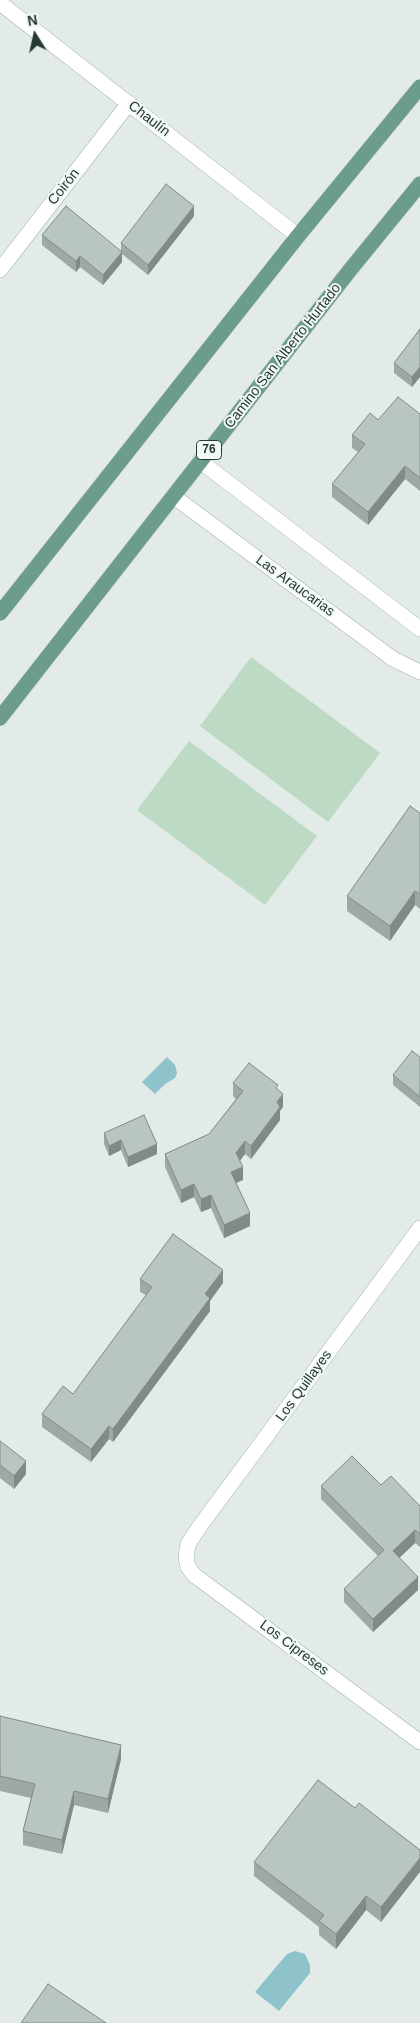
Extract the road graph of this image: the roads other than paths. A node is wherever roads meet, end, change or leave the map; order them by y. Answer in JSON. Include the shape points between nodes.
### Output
{"nodes":[{"id":1,"x":0,"y":3,"type":"edge"},
{"id":2,"x":420,"y":87,"type":"edge"},
{"id":3,"x":129,"y":103,"type":"junction"},
{"id":4,"x":420,"y":184,"type":"edge"},
{"id":5,"x":298,"y":236,"type":"junction"},
{"id":6,"x":0,"y":270,"type":"edge"},
{"id":7,"x":200,"y":461,"type":"junction"},
{"id":8,"x":173,"y":496,"type":"junction"},
{"id":9,"x":0,"y":613,"type":"edge"},
{"id":10,"x":420,"y":629,"type":"edge"},
{"id":11,"x":420,"y":672,"type":"edge"},
{"id":12,"x":0,"y":718,"type":"edge"},
{"id":13,"x":420,"y":1228,"type":"edge"},
{"id":14,"x":188,"y":1544,"type":"joint"},
{"id":15,"x":420,"y":1742,"type":"edge"}],
"edges":[{"from":1,"to":3,"type":"street","name":"Chaulín"},
{"from":2,"to":5,"type":"main road"},
{"from":3,"to":5,"type":"street","name":"Chaulín"},
{"from":3,"to":6,"type":"street","name":"Coirón"},
{"from":4,"to":7,"type":"main road","name":"Camino San Alberto Hurtado","number":"76"},
{"from":5,"to":9,"type":"main road"},
{"from":7,"to":8,"type":"main road","name":"Camino San Alberto Hurtado","number":"76"},
{"from":7,"to":10,"type":"street"},
{"from":8,"to":11,"type":"street","name":"Las Araucarias","via":[[393,659]]},
{"from":8,"to":12,"type":"main road","name":"Camino San Alberto Hurtado","number":"76"},
{"from":13,"to":14,"type":"street","name":"Los Quillayes"},
{"from":14,"to":15,"type":"street","name":"Los Cipreses","via":[[186,1557],[194,1574]]}]}
